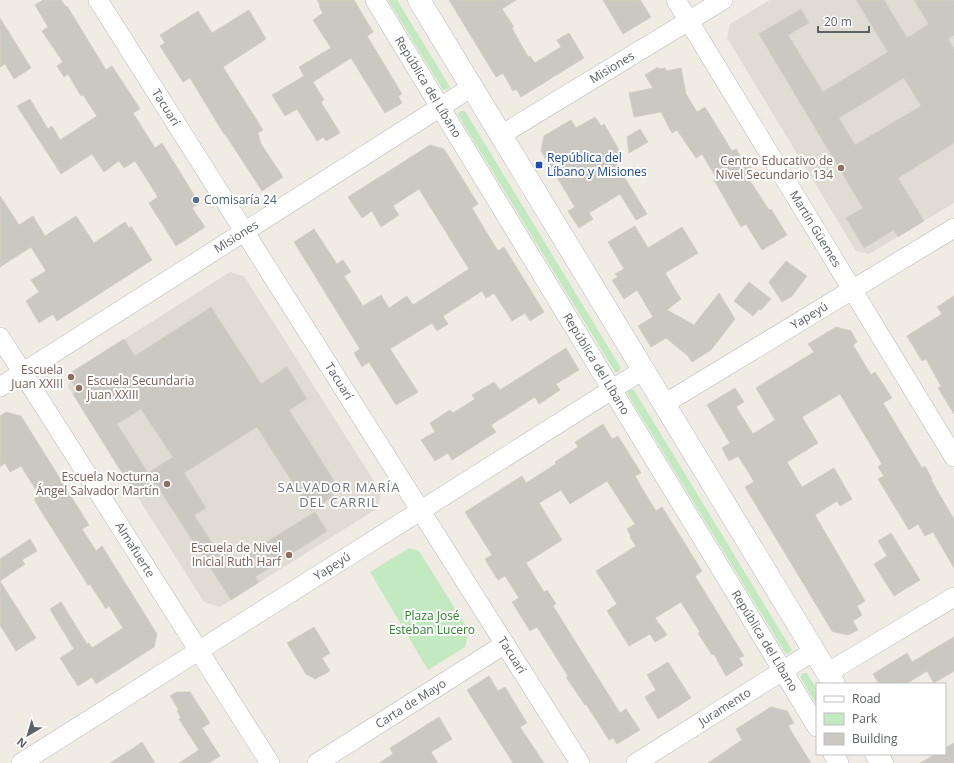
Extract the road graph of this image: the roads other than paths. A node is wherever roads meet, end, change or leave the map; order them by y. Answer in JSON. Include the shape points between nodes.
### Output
{"nodes":[{"id":1,"x":98,"y":0,"type":"edge"},
{"id":2,"x":375,"y":0,"type":"edge"},
{"id":3,"x":419,"y":0,"type":"edge"},
{"id":4,"x":676,"y":0,"type":"edge"},
{"id":5,"x":723,"y":0,"type":"edge"},
{"id":6,"x":689,"y":21,"type":"junction"},
{"id":7,"x":472,"y":88,"type":"junction"},
{"id":8,"x":440,"y":107,"type":"junction"},
{"id":9,"x":501,"y":135,"type":"junction"},
{"id":10,"x":954,"y":228,"type":"edge"},
{"id":11,"x":244,"y":232,"type":"junction"},
{"id":12,"x":852,"y":290,"type":"junction"},
{"id":13,"x":0,"y":337,"type":"edge"},
{"id":14,"x":643,"y":370,"type":"junction"},
{"id":15,"x":23,"y":372,"type":"junction"},
{"id":16,"x":0,"y":387,"type":"edge"},
{"id":17,"x":612,"y":389,"type":"junction"},
{"id":18,"x":664,"y":404,"type":"junction"},
{"id":19,"x":954,"y":458,"type":"edge"},
{"id":20,"x":420,"y":510,"type":"junction"},
{"id":21,"x":954,"y":597,"type":"edge"},
{"id":22,"x":505,"y":644,"type":"junction"},
{"id":23,"x":199,"y":651,"type":"junction"},
{"id":24,"x":814,"y":651,"type":"junction"},
{"id":25,"x":782,"y":670,"type":"junction"},
{"id":26,"x":831,"y":679,"type":"edge"},
{"id":27,"x":816,"y":725,"type":"edge"},
{"id":28,"x":21,"y":763,"type":"edge"},
{"id":29,"x":270,"y":763,"type":"edge"},
{"id":30,"x":317,"y":763,"type":"edge"},
{"id":31,"x":580,"y":763,"type":"edge"},
{"id":32,"x":636,"y":763,"type":"edge"}],
"edges":[{"from":1,"to":11,"type":"street","name":"Tacuarí"},
{"from":2,"to":8,"type":"street","name":"República del Líbano"},
{"from":3,"to":7,"type":"main road"},
{"from":4,"to":6,"type":"street","name":"Martín Güemes"},
{"from":5,"to":6,"type":"street","name":"Misiones"},
{"from":6,"to":9,"type":"street","name":"Misiones"},
{"from":6,"to":12,"type":"street","name":"Martín Güemes"},
{"from":7,"to":8,"type":"street","name":"Misiones"},
{"from":7,"to":9,"type":"main road"},
{"from":8,"to":11,"type":"street","name":"Misiones"},
{"from":8,"to":17,"type":"street","name":"República del Líbano"},
{"from":9,"to":14,"type":"main road"},
{"from":10,"to":12,"type":"street","name":"Yapeyú"},
{"from":11,"to":15,"type":"street","name":"Misiones"},
{"from":11,"to":20,"type":"street","name":"Tacuarí"},
{"from":12,"to":18,"type":"street","name":"Yapeyú"},
{"from":12,"to":19,"type":"street","name":"Martín Güemes"},
{"from":13,"to":15,"type":"street","name":"Almafuerte"},
{"from":14,"to":17,"type":"street","name":"Yapeyú"},
{"from":14,"to":18,"type":"main road"},
{"from":15,"to":16,"type":"street","name":"Misiones"},
{"from":15,"to":23,"type":"street","name":"Almafuerte"},
{"from":17,"to":20,"type":"street","name":"Yapeyú"},
{"from":17,"to":25,"type":"street","name":"República del Líbano"},
{"from":18,"to":24,"type":"main road"},
{"from":20,"to":22,"type":"street","name":"Tacuarí"},
{"from":20,"to":23,"type":"street","name":"Yapeyú"},
{"from":21,"to":26,"type":"street"},
{"from":22,"to":30,"type":"street","name":"Carta de Mayo"},
{"from":22,"to":31,"type":"street","name":"Tacuarí"},
{"from":23,"to":28,"type":"street","name":"Yapeyú"},
{"from":23,"to":29,"type":"street","name":"Almafuerte"},
{"from":24,"to":25,"type":"street","name":"Juramento"},
{"from":24,"to":26,"type":"main road"},
{"from":25,"to":27,"type":"street","name":"República del Líbano"},
{"from":25,"to":32,"type":"street","name":"Juramento"}]}
